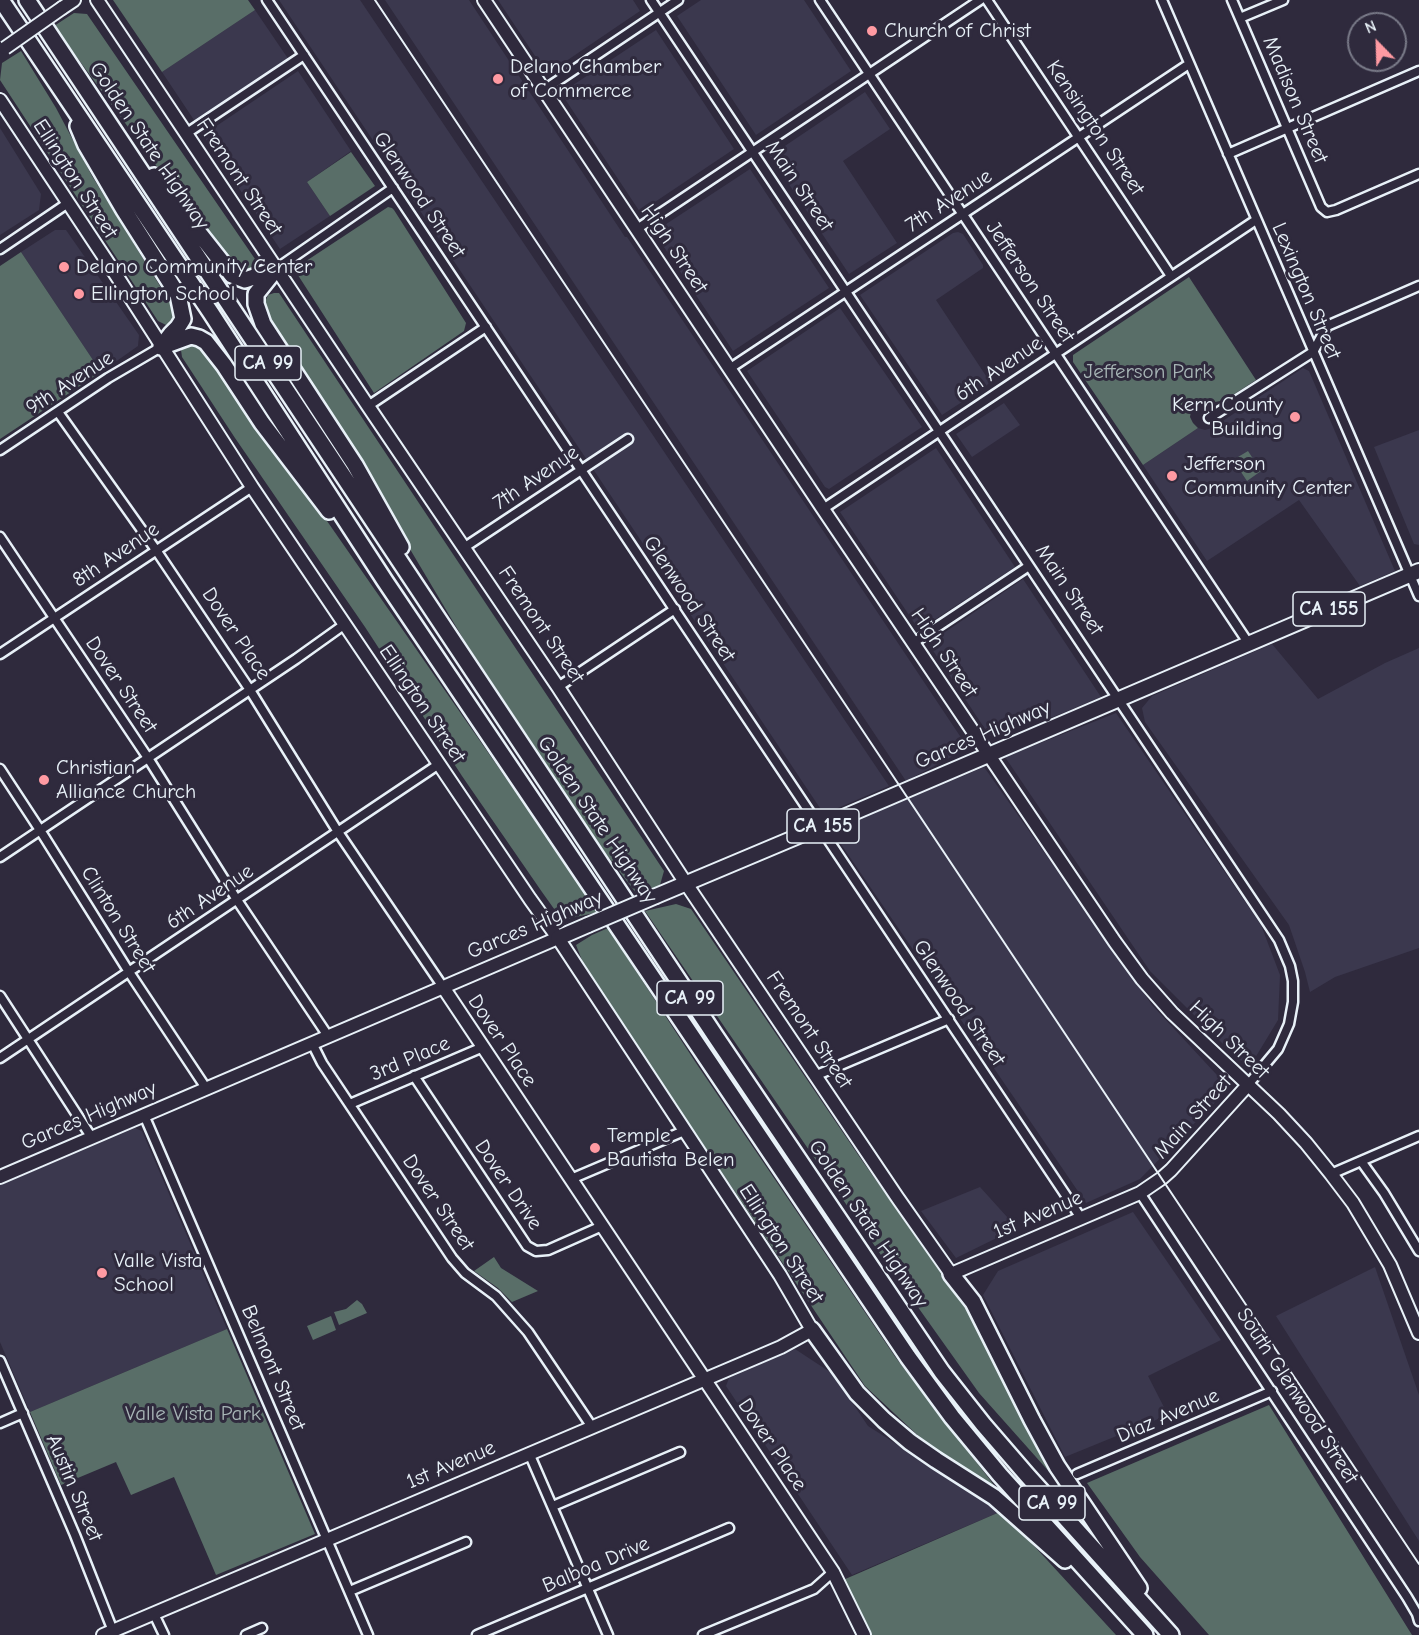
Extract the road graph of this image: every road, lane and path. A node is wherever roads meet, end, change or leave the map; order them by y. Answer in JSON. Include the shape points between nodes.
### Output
{"nodes":[{"id":1,"x":1,"y":0,"type":"edge"},
{"id":2,"x":27,"y":0,"type":"edge"},
{"id":3,"x":75,"y":0,"type":"edge"},
{"id":4,"x":97,"y":0,"type":"edge"},
{"id":5,"x":267,"y":0,"type":"edge"},
{"id":6,"x":484,"y":0,"type":"edge"},
{"id":7,"x":651,"y":0,"type":"edge"},
{"id":8,"x":678,"y":0,"type":"edge"},
{"id":9,"x":820,"y":0,"type":"edge"},
{"id":10,"x":980,"y":0,"type":"edge"},
{"id":11,"x":987,"y":0,"type":"edge"},
{"id":12,"x":1162,"y":0,"type":"edge"},
{"id":13,"x":1232,"y":0,"type":"edge"},
{"id":14,"x":1283,"y":0,"type":"edge"},
{"id":15,"x":660,"y":12,"type":"junction"},
{"id":16,"x":1240,"y":18,"type":"junction"},
{"id":17,"x":2,"y":50,"type":"edge"},
{"id":18,"x":304,"y":56,"type":"junction"},
{"id":19,"x":1189,"y":64,"type":"junction"},
{"id":20,"x":1419,"y":71,"type":"edge"},
{"id":21,"x":869,"y":74,"type":"junction"},
{"id":22,"x":544,"y":90,"type":"junction"},
{"id":23,"x":67,"y":98,"type":"junction"},
{"id":24,"x":0,"y":100,"type":"edge"},
{"id":25,"x":95,"y":105,"type":"junction"},
{"id":26,"x":1287,"y":128,"type":"junction"},
{"id":27,"x":187,"y":133,"type":"junction"},
{"id":28,"x":1078,"y":136,"type":"junction"},
{"id":29,"x":753,"y":152,"type":"junction"},
{"id":30,"x":1228,"y":154,"type":"junction"},
{"id":31,"x":1419,"y":174,"type":"edge"},
{"id":32,"x":393,"y":188,"type":"junction"},
{"id":33,"x":68,"y":203,"type":"junction"},
{"id":34,"x":963,"y":213,"type":"junction"},
{"id":35,"x":1256,"y":220,"type":"junction"},
{"id":36,"x":637,"y":229,"type":"junction"},
{"id":37,"x":0,"y":249,"type":"edge"},
{"id":38,"x":276,"y":269,"type":"junction"},
{"id":39,"x":1172,"y":276,"type":"junction"},
{"id":40,"x":1419,"y":286,"type":"edge"},
{"id":41,"x":846,"y":291,"type":"junction"},
{"id":42,"x":486,"y":327,"type":"junction"},
{"id":43,"x":161,"y":346,"type":"junction"},
{"id":44,"x":1313,"y":351,"type":"junction"},
{"id":45,"x":1056,"y":353,"type":"junction"},
{"id":46,"x":729,"y":369,"type":"junction"},
{"id":47,"x":368,"y":406,"type":"junction"},
{"id":48,"x":58,"y":412,"type":"junction"},
{"id":49,"x":1209,"y":418,"type":"dead end"},
{"id":50,"x":939,"y":431,"type":"junction"},
{"id":51,"x":628,"y":439,"type":"dead end"},
{"id":52,"x":0,"y":450,"type":"edge"},
{"id":53,"x":581,"y":470,"type":"junction"},
{"id":54,"x":252,"y":487,"type":"junction"},
{"id":55,"x":823,"y":509,"type":"junction"},
{"id":56,"x":0,"y":537,"type":"edge"},
{"id":57,"x":465,"y":547,"type":"junction"},
{"id":58,"x":156,"y":550,"type":"junction"},
{"id":59,"x":1029,"y":566,"type":"junction"},
{"id":60,"x":1415,"y":573,"type":"edge"},
{"id":61,"x":385,"y":581,"type":"junction"},
{"id":62,"x":1419,"y":596,"type":"edge"},
{"id":63,"x":675,"y":609,"type":"junction"},
{"id":64,"x":54,"y":618,"type":"junction"},
{"id":65,"x":440,"y":622,"type":"junction"},
{"id":66,"x":345,"y":624,"type":"junction"},
{"id":67,"x":913,"y":643,"type":"junction"},
{"id":68,"x":1249,"y":644,"type":"junction"},
{"id":69,"x":0,"y":654,"type":"edge"},
{"id":70,"x":558,"y":687,"type":"junction"},
{"id":71,"x":250,"y":690,"type":"junction"},
{"id":72,"x":1118,"y":700,"type":"junction"},
{"id":73,"x":989,"y":754,"type":"junction"},
{"id":74,"x":148,"y":758,"type":"junction"},
{"id":75,"x":439,"y":764,"type":"junction"},
{"id":76,"x":0,"y":769,"type":"edge"},
{"id":77,"x":820,"y":827,"type":"junction"},
{"id":78,"x":40,"y":830,"type":"junction"},
{"id":79,"x":338,"y":832,"type":"junction"},
{"id":80,"x":0,"y":857,"type":"edge"},
{"id":81,"x":685,"y":882,"type":"junction"},
{"id":82,"x":237,"y":900,"type":"junction"},
{"id":83,"x":558,"y":938,"type":"junction"},
{"id":84,"x":129,"y":972,"type":"junction"},
{"id":85,"x":443,"y":987,"type":"junction"},
{"id":86,"x":0,"y":996,"type":"edge"},
{"id":87,"x":948,"y":1019,"type":"junction"},
{"id":88,"x":328,"y":1036,"type":"junction"},
{"id":89,"x":27,"y":1040,"type":"junction"},
{"id":90,"x":312,"y":1043,"type":"junction"},
{"id":91,"x":483,"y":1047,"type":"junction"},
{"id":92,"x":0,"y":1058,"type":"edge"},
{"id":93,"x":817,"y":1075,"type":"junction"},
{"id":94,"x":414,"y":1077,"type":"junction"},
{"id":95,"x":1247,"y":1086,"type":"junction"},
{"id":96,"x":206,"y":1088,"type":"junction"},
{"id":97,"x":350,"y":1104,"type":"junction"},
{"id":98,"x":144,"y":1115,"type":"junction"},
{"id":99,"x":684,"y":1131,"type":"junction"},
{"id":100,"x":1419,"y":1136,"type":"edge"},
{"id":101,"x":93,"y":1138,"type":"junction"},
{"id":102,"x":1361,"y":1161,"type":"junction"},
{"id":103,"x":1331,"y":1174,"type":"junction"},
{"id":104,"x":0,"y":1177,"type":"edge"},
{"id":105,"x":571,"y":1179,"type":"junction"},
{"id":106,"x":1140,"y":1193,"type":"junction"},
{"id":107,"x":1081,"y":1218,"type":"junction"},
{"id":108,"x":602,"y":1226,"type":"junction"},
{"id":109,"x":1419,"y":1251,"type":"edge"},
{"id":110,"x":951,"y":1274,"type":"junction"},
{"id":111,"x":812,"y":1330,"type":"junction"},
{"id":112,"x":1419,"y":1333,"type":"edge"},
{"id":113,"x":0,"y":1361,"type":"edge"},
{"id":114,"x":704,"y":1378,"type":"junction"},
{"id":115,"x":1272,"y":1391,"type":"junction"},
{"id":116,"x":23,"y":1413,"type":"junction"},
{"id":117,"x":0,"y":1423,"type":"edge"},
{"id":118,"x":592,"y":1426,"type":"junction"},
{"id":119,"x":680,"y":1452,"type":"dead end"},
{"id":120,"x":529,"y":1453,"type":"junction"},
{"id":121,"x":1077,"y":1474,"type":"dead end"},
{"id":122,"x":553,"y":1506,"type":"junction"},
{"id":123,"x":729,"y":1527,"type":"dead end"},
{"id":124,"x":328,"y":1539,"type":"junction"},
{"id":125,"x":466,"y":1542,"type":"dead end"},
{"id":126,"x":833,"y":1572,"type":"junction"},
{"id":127,"x":588,"y":1588,"type":"junction"},
{"id":128,"x":350,"y":1591,"type":"junction"},
{"id":129,"x":154,"y":1614,"type":"junction"},
{"id":130,"x":1419,"y":1621,"type":"edge"},
{"id":131,"x":262,"y":1628,"type":"dead end"},
{"id":132,"x":1139,"y":1629,"type":"edge"},
{"id":133,"x":108,"y":1633,"type":"edge"},
{"id":134,"x":1169,"y":1633,"type":"edge"},
{"id":135,"x":708,"y":1634,"type":"edge"},
{"id":136,"x":164,"y":1635,"type":"edge"},
{"id":137,"x":246,"y":1635,"type":"edge"},
{"id":138,"x":368,"y":1635,"type":"edge"},
{"id":139,"x":477,"y":1635,"type":"edge"},
{"id":140,"x":608,"y":1635,"type":"edge"},
{"id":141,"x":864,"y":1635,"type":"edge"}],
"edges":[{"from":1,"to":23,"type":"highway","name":"Golden State Highway","number":"CA 99"},
{"from":2,"to":25,"type":"highway","name":"Golden State Highway","number":"CA 99"},
{"from":3,"to":17,"type":"street","bridge":true},
{"from":4,"to":27,"type":"street","name":"Fremont Street"},
{"from":5,"to":18,"type":"street","name":"Glenwood Street"},
{"from":6,"to":22,"type":"street","name":"High Street"},
{"from":7,"to":15,"type":"street","name":"Main Street"},
{"from":8,"to":15,"type":"street"},
{"from":9,"to":21,"type":"street","name":"Jefferson Street"},
{"from":10,"to":21,"type":"street"},
{"from":11,"to":28,"type":"street","name":"Kensington Street"},
{"from":12,"to":19,"type":"street","name":"Lexington Street"},
{"from":13,"to":16,"type":"street","name":"Madison Street"},
{"from":14,"to":16,"type":"street"},
{"from":15,"to":22,"type":"street"},
{"from":15,"to":29,"type":"street","name":"Main Street"},
{"from":16,"to":26,"type":"street","name":"Madison Street"},
{"from":18,"to":27,"type":"street"},
{"from":18,"to":32,"type":"street","name":"Glenwood Street"},
{"from":19,"to":28,"type":"street","name":"7th Avenue"},
{"from":19,"to":30,"type":"street","name":"Lexington Street"},
{"from":20,"to":26,"type":"street"},
{"from":21,"to":29,"type":"street"},
{"from":21,"to":34,"type":"street","name":"Jefferson Street"},
{"from":22,"to":36,"type":"street","name":"High Street"},
{"from":23,"to":43,"type":"highway","via":[[86,146],[178,295],[183,319]]},
{"from":23,"to":61,"type":"highway","name":"Golden State Highway","number":"CA 99"},
{"from":24,"to":33,"type":"street","name":"Ellington Street"},
{"from":25,"to":38,"type":"highway","via":[[232,275],[245,280]]},
{"from":25,"to":65,"type":"highway","name":"Golden State Highway","number":"CA 99"},
{"from":26,"to":30,"type":"street"},
{"from":26,"to":31,"type":"street","name":"Madison Street","via":[[1321,207],[1328,212]]},
{"from":27,"to":38,"type":"street","name":"Fremont Street"},
{"from":28,"to":34,"type":"street","name":"7th Avenue"},
{"from":28,"to":39,"type":"street","name":"Kensington Street"},
{"from":29,"to":36,"type":"street"},
{"from":29,"to":41,"type":"street","name":"Main Street"},
{"from":30,"to":35,"type":"street","name":"Lexington Street"},
{"from":32,"to":38,"type":"street"},
{"from":32,"to":42,"type":"street","name":"Glenwood Street"},
{"from":33,"to":37,"type":"street"},
{"from":33,"to":43,"type":"street","name":"Ellington Street"},
{"from":34,"to":41,"type":"street","name":"7th Avenue"},
{"from":34,"to":45,"type":"street","name":"Jefferson Street"},
{"from":35,"to":39,"type":"street","name":"6th Avenue"},
{"from":35,"to":44,"type":"street","name":"Lexington Street"},
{"from":36,"to":46,"type":"street","name":"High Street"},
{"from":38,"to":47,"type":"street","name":"Fremont Street"},
{"from":38,"to":65,"type":"highway","via":[[256,294],[263,324],[355,465]]},
{"from":39,"to":45,"type":"street","name":"6th Avenue"},
{"from":40,"to":44,"type":"street","via":[[1327,327]]},
{"from":41,"to":46,"type":"street","name":"7th Avenue"},
{"from":41,"to":50,"type":"street","name":"Main Street"},
{"from":42,"to":47,"type":"street"},
{"from":42,"to":53,"type":"street","name":"Glenwood Street"},
{"from":43,"to":48,"type":"street","name":"9th Avenue"},
{"from":43,"to":54,"type":"street","name":"Ellington Street"},
{"from":43,"to":61,"type":"highway","via":[[191,336],[211,347],[276,442]]},
{"from":44,"to":49,"type":"street"},
{"from":44,"to":60,"type":"street","name":"Lexington Street"},
{"from":45,"to":50,"type":"street","name":"6th Avenue"},
{"from":45,"to":68,"type":"street","name":"Jefferson Street"},
{"from":46,"to":55,"type":"street","name":"High Street"},
{"from":47,"to":57,"type":"street","name":"Fremont Street"},
{"from":48,"to":52,"type":"street","name":"9th Avenue"},
{"from":48,"to":58,"type":"street","name":"Dover Place"},
{"from":50,"to":55,"type":"street","name":"6th Avenue"},
{"from":50,"to":59,"type":"street","name":"Main Street"},
{"from":51,"to":53,"type":"street","name":"7th Avenue"},
{"from":53,"to":57,"type":"street","name":"7th Avenue"},
{"from":53,"to":63,"type":"street","name":"Glenwood Street"},
{"from":54,"to":58,"type":"street","name":"8th Avenue"},
{"from":54,"to":66,"type":"street","name":"Ellington Street"},
{"from":55,"to":67,"type":"street","name":"High Street"},
{"from":56,"to":64,"type":"street","name":"Dover Street"},
{"from":57,"to":70,"type":"street","name":"Fremont Street"},
{"from":58,"to":64,"type":"street","name":"8th Avenue"},
{"from":58,"to":71,"type":"street","name":"Dover Place"},
{"from":59,"to":67,"type":"street"},
{"from":59,"to":72,"type":"street","name":"Main Street"},
{"from":60,"to":62,"type":"street","name":"Lexington Street"},
{"from":60,"to":68,"type":"main road","name":"Garces Highway","number":"CA 155"},
{"from":61,"to":132,"type":"highway","name":"Golden State Highway","number":"CA 99","via":[[930,1388],[1000,1475]]},
{"from":63,"to":70,"type":"street"},
{"from":63,"to":77,"type":"street","name":"Glenwood Street"},
{"from":64,"to":69,"type":"street","name":"8th Avenue"},
{"from":64,"to":74,"type":"street","name":"Dover Street"},
{"from":65,"to":134,"type":"highway","name":"Golden State Highway","number":"CA 99","via":[[942,1372],[1027,1475]]},
{"from":66,"to":71,"type":"street"},
{"from":66,"to":75,"type":"street","name":"Ellington Street"},
{"from":67,"to":73,"type":"street","name":"High Street"},
{"from":68,"to":72,"type":"main road","name":"Garces Highway","number":"CA 155"},
{"from":70,"to":81,"type":"street","name":"Fremont Street"},
{"from":71,"to":74,"type":"street"},
{"from":71,"to":79,"type":"street","name":"Dover Place"},
{"from":72,"to":73,"type":"main road","name":"Garces Highway","number":"CA 155"},
{"from":72,"to":95,"type":"street","name":"Main Street","via":[[1279,940],[1290,966],[1293,1002],[1286,1033],[1273,1058]]},
{"from":73,"to":77,"type":"main road","name":"Garces Highway","number":"CA 155"},
{"from":73,"to":95,"type":"street","name":"High Street","via":[[1142,979]]},
{"from":74,"to":78,"type":"street"},
{"from":74,"to":82,"type":"street","name":"Dover Street"},
{"from":75,"to":79,"type":"street","name":"6th Avenue"},
{"from":75,"to":83,"type":"street","name":"Ellington Street"},
{"from":76,"to":78,"type":"street","name":"Clinton Street"},
{"from":77,"to":81,"type":"main road","name":"Garces Highway","number":"CA 155"},
{"from":77,"to":87,"type":"street","name":"Glenwood Street"},
{"from":78,"to":80,"type":"street"},
{"from":78,"to":84,"type":"street","name":"Clinton Street"},
{"from":79,"to":82,"type":"street","name":"6th Avenue"},
{"from":79,"to":85,"type":"street","name":"Dover Place"},
{"from":81,"to":83,"type":"main road","name":"Garces Highway","number":"CA 155","bridge":true},
{"from":81,"to":93,"type":"street","name":"Fremont Street"},
{"from":82,"to":84,"type":"street","name":"6th Avenue"},
{"from":82,"to":88,"type":"street","name":"Dover Street"},
{"from":83,"to":85,"type":"street","name":"Garces Highway"},
{"from":83,"to":99,"type":"street","name":"Ellington Street"},
{"from":84,"to":89,"type":"street","name":"6th Avenue"},
{"from":84,"to":96,"type":"street","name":"Clinton Street"},
{"from":85,"to":88,"type":"street","name":"Garces Highway"},
{"from":85,"to":91,"type":"street","name":"Dover Place"},
{"from":86,"to":89,"type":"street"},
{"from":87,"to":93,"type":"street"},
{"from":87,"to":107,"type":"street","name":"Glenwood Street"},
{"from":88,"to":90,"type":"street","name":"Garces Highway"},
{"from":89,"to":92,"type":"street","name":"6th Avenue"},
{"from":89,"to":101,"type":"street"},
{"from":90,"to":96,"type":"street","name":"Garces Highway"},
{"from":90,"to":97,"type":"street","name":"Dover Street"},
{"from":91,"to":94,"type":"street","name":"3rd Place"},
{"from":91,"to":105,"type":"street","name":"Dover Place"},
{"from":93,"to":110,"type":"street","name":"Fremont Street"},
{"from":94,"to":97,"type":"street","name":"3rd Place"},
{"from":94,"to":108,"type":"street","name":"Dover Drive","via":[[527,1246],[536,1251],[548,1250]]},
{"from":95,"to":103,"type":"street","name":"High Street","via":[[1306,1143]]},
{"from":95,"to":106,"type":"street","name":"Main Street","via":[[1171,1170]]},
{"from":96,"to":98,"type":"street","name":"Garces Highway"},
{"from":97,"to":118,"type":"street","name":"Dover Street","via":[[452,1258],[496,1296],[524,1327]]},
{"from":98,"to":101,"type":"street","name":"Garces Highway"},
{"from":98,"to":124,"type":"street","name":"Belmont Street"},
{"from":99,"to":105,"type":"street"},
{"from":99,"to":111,"type":"street","name":"Ellington Street"},
{"from":100,"to":102,"type":"street"},
{"from":101,"to":104,"type":"street","name":"Garces Highway"},
{"from":102,"to":103,"type":"street"},
{"from":102,"to":109,"type":"street"},
{"from":103,"to":112,"type":"street","name":"High Street","via":[[1390,1265]]},
{"from":105,"to":108,"type":"street","name":"Dover Place"},
{"from":106,"to":107,"type":"street","name":"1st Avenue"},
{"from":106,"to":115,"type":"street","name":"South Glenwood Street"},
{"from":107,"to":110,"type":"street","name":"1st Avenue"},
{"from":108,"to":114,"type":"street","name":"Dover Place"},
{"from":110,"to":134,"type":"highway","via":[[973,1302],[1057,1466]]},
{"from":111,"to":114,"type":"street","name":"1st Avenue"},
{"from":111,"to":132,"type":"highway","via":[[857,1393],[884,1420],[910,1442],[994,1497]]},
{"from":113,"to":116,"type":"street","name":"Austin Street"},
{"from":114,"to":118,"type":"street","name":"1st Avenue"},
{"from":114,"to":126,"type":"street","name":"Dover Place"},
{"from":115,"to":121,"type":"street","name":"Diaz Avenue"},
{"from":115,"to":130,"type":"street","name":"South Glenwood Street"},
{"from":116,"to":117,"type":"street"},
{"from":116,"to":133,"type":"street","name":"Austin Street","via":[[75,1535]]},
{"from":118,"to":120,"type":"street","name":"1st Avenue"},
{"from":119,"to":122,"type":"street"},
{"from":120,"to":122,"type":"street"},
{"from":120,"to":124,"type":"street","name":"1st Avenue"},
{"from":122,"to":127,"type":"street"},
{"from":123,"to":127,"type":"street","name":"Balboa Drive"},
{"from":124,"to":128,"type":"street","name":"Belmont Street"},
{"from":124,"to":129,"type":"street","name":"1st Avenue"},
{"from":125,"to":128,"type":"street"},
{"from":126,"to":135,"type":"street","via":[[814,1589]]},
{"from":126,"to":141,"type":"street","name":"Dover Place"},
{"from":127,"to":139,"type":"street","name":"Balboa Drive"},
{"from":127,"to":140,"type":"street"},
{"from":128,"to":138,"type":"street","name":"Belmont Street"},
{"from":129,"to":133,"type":"street","name":"1st Avenue"},
{"from":129,"to":136,"type":"street"},
{"from":131,"to":137,"type":"street"}]}
